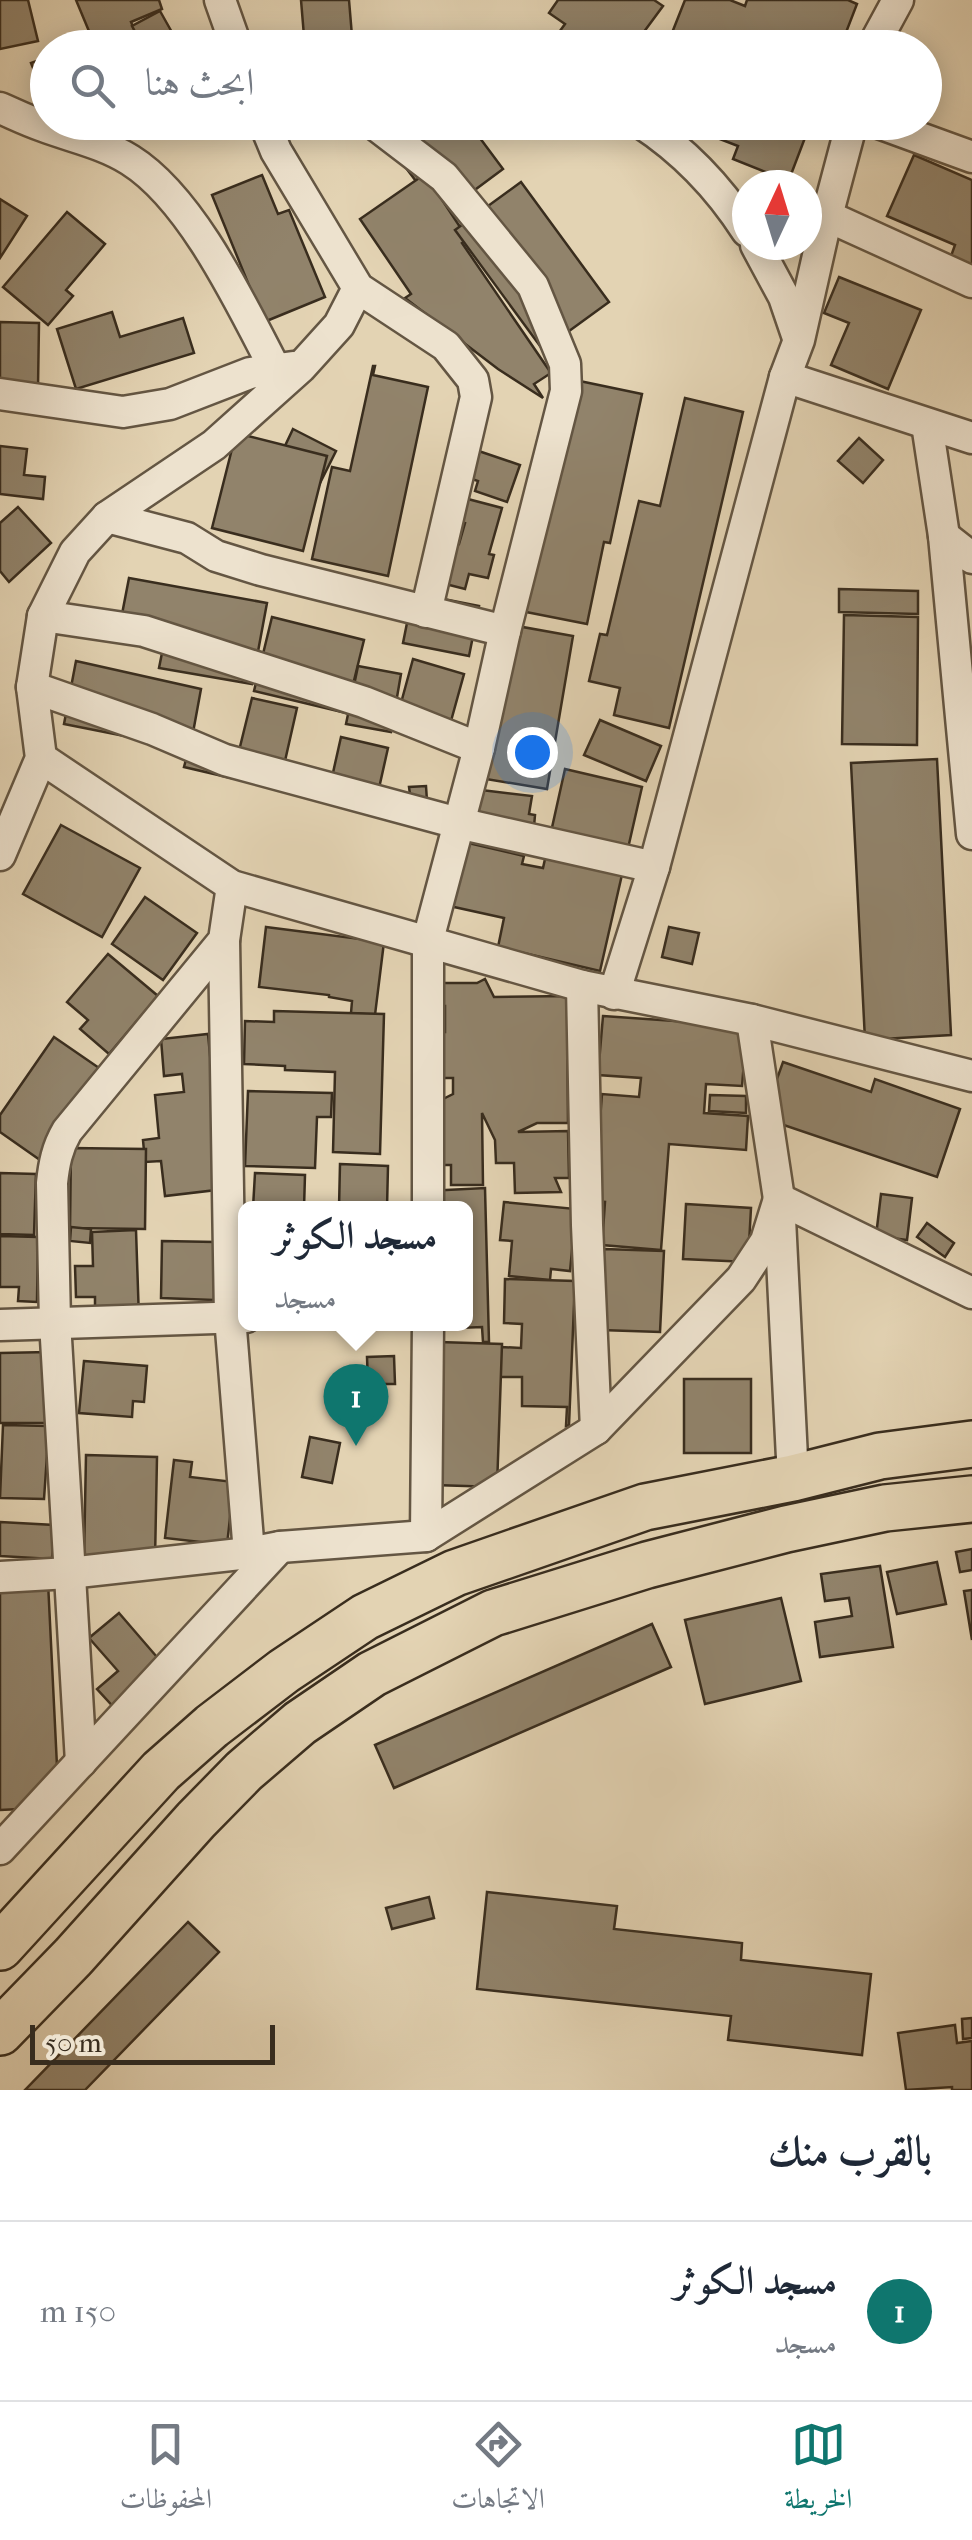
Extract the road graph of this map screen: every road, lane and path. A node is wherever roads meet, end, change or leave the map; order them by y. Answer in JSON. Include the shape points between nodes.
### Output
{"nodes":[{"id":1,"x":220,"y":0,"type":"edge"},
{"id":2,"x":898,"y":0,"type":"edge"},
{"id":3,"x":231,"y":30,"type":"edge"},
{"id":4,"x":882,"y":30,"type":"edge"},
{"id":5,"x":0,"y":108,"type":"edge"},
{"id":6,"x":30,"y":121,"type":"edge"},
{"id":7,"x":83,"y":140,"type":"edge"},
{"id":8,"x":271,"y":140,"type":"edge"},
{"id":9,"x":396,"y":140,"type":"edge"},
{"id":10,"x":662,"y":140,"type":"edge"},
{"id":11,"x":847,"y":140,"type":"edge"},
{"id":12,"x":925,"y":140,"type":"edge"},
{"id":13,"x":972,"y":157,"type":"edge"},
{"id":14,"x":732,"y":208,"type":"edge"},
{"id":15,"x":827,"y":216,"type":"junction"},
{"id":16,"x":764,"y":260,"type":"edge"},
{"id":17,"x":972,"y":282,"type":"edge"},
{"id":18,"x":358,"y":288,"type":"junction"},
{"id":19,"x":799,"y":340,"type":"junction"},
{"id":20,"x":288,"y":368,"type":"junction"},
{"id":21,"x":786,"y":377,"type":"junction"},
{"id":22,"x":0,"y":394,"type":"edge"},
{"id":23,"x":927,"y":424,"type":"junction"},
{"id":24,"x":972,"y":438,"type":"edge"},
{"id":25,"x":107,"y":517,"type":"junction"},
{"id":26,"x":944,"y":536,"type":"junction"},
{"id":27,"x":972,"y":558,"type":"edge"},
{"id":28,"x":426,"y":612,"type":"junction"},
{"id":29,"x":43,"y":616,"type":"junction"},
{"id":30,"x":505,"y":631,"type":"junction"},
{"id":31,"x":32,"y":687,"type":"junction"},
{"id":32,"x":478,"y":748,"type":"junction"},
{"id":33,"x":41,"y":758,"type":"junction"},
{"id":34,"x":458,"y":822,"type":"junction"},
{"id":35,"x":972,"y":834,"type":"edge"},
{"id":36,"x":0,"y":855,"type":"edge"},
{"id":37,"x":654,"y":867,"type":"junction"},
{"id":38,"x":232,"y":886,"type":"junction"},
{"id":39,"x":224,"y":940,"type":"junction"},
{"id":40,"x":428,"y":940,"type":"junction"},
{"id":41,"x":582,"y":986,"type":"junction"},
{"id":42,"x":614,"y":994,"type":"junction"},
{"id":43,"x":752,"y":1020,"type":"junction"},
{"id":44,"x":972,"y":1076,"type":"edge"},
{"id":45,"x":778,"y":1198,"type":"junction"},
{"id":46,"x":428,"y":1201,"type":"edge"},
{"id":47,"x":972,"y":1293,"type":"edge"},
{"id":48,"x":238,"y":1317,"type":"edge"},
{"id":49,"x":55,"y":1322,"type":"junction"},
{"id":50,"x":0,"y":1325,"type":"edge"},
{"id":51,"x":239,"y":1331,"type":"edge"},
{"id":52,"x":428,"y":1331,"type":"edge"},
{"id":53,"x":596,"y":1429,"type":"junction"},
{"id":54,"x":972,"y":1444,"type":"edge"},
{"id":55,"x":793,"y":1478,"type":"junction"},
{"id":56,"x":972,"y":1500,"type":"edge"},
{"id":57,"x":426,"y":1536,"type":"junction"},
{"id":58,"x":280,"y":1548,"type":"junction"},
{"id":59,"x":248,"y":1554,"type":"junction"},
{"id":60,"x":69,"y":1573,"type":"junction"},
{"id":61,"x":0,"y":1578,"type":"edge"},
{"id":62,"x":82,"y":1762,"type":"junction"},
{"id":63,"x":0,"y":1848,"type":"edge"},
{"id":64,"x":0,"y":1947,"type":"edge"},
{"id":65,"x":0,"y":2032,"type":"edge"}],
"edges":[{"from":1,"to":3,"type":"street"},
{"from":2,"to":4,"type":"street"},
{"from":5,"to":6,"type":"street"},
{"from":7,"to":20,"type":"street","via":[[133,162],[165,188]]},
{"from":8,"to":18,"type":"street"},
{"from":9,"to":30,"type":"street","via":[[444,177],[533,286],[565,364],[566,391]]},
{"from":10,"to":14,"type":"street"},
{"from":11,"to":15,"type":"street"},
{"from":12,"to":13,"type":"street"},
{"from":15,"to":17,"type":"street"},
{"from":15,"to":19,"type":"street"},
{"from":16,"to":19,"type":"street"},
{"from":18,"to":20,"type":"street","via":[[339,325]]},
{"from":18,"to":28,"type":"street","via":[[446,346],[473,380],[476,398]]},
{"from":19,"to":21,"type":"street"},
{"from":20,"to":22,"type":"street","via":[[123,412]]},
{"from":20,"to":25,"type":"street","via":[[214,445]]},
{"from":21,"to":23,"type":"street"},
{"from":21,"to":37,"type":"street"},
{"from":23,"to":24,"type":"street"},
{"from":23,"to":26,"type":"street"},
{"from":25,"to":28,"type":"street","via":[[186,538],[260,570]]},
{"from":25,"to":29,"type":"street","via":[[75,552]]},
{"from":26,"to":27,"type":"street"},
{"from":26,"to":35,"type":"street"},
{"from":28,"to":30,"type":"street"},
{"from":29,"to":31,"type":"street"},
{"from":29,"to":32,"type":"street","via":[[144,631],[364,702]]},
{"from":30,"to":32,"type":"street"},
{"from":31,"to":33,"type":"street"},
{"from":31,"to":34,"type":"street","via":[[225,760]]},
{"from":32,"to":34,"type":"street"},
{"from":33,"to":36,"type":"street"},
{"from":33,"to":38,"type":"street"},
{"from":34,"to":37,"type":"street"},
{"from":34,"to":40,"type":"street"},
{"from":37,"to":42,"type":"street"},
{"from":38,"to":39,"type":"street"},
{"from":38,"to":40,"type":"street"},
{"from":39,"to":48,"type":"street"},
{"from":39,"to":49,"type":"street","via":[[58,1146],[52,1183]]},
{"from":40,"to":41,"type":"street"},
{"from":40,"to":46,"type":"street"},
{"from":41,"to":42,"type":"street"},
{"from":41,"to":53,"type":"street"},
{"from":42,"to":43,"type":"street"},
{"from":43,"to":44,"type":"street"},
{"from":43,"to":45,"type":"street"},
{"from":45,"to":47,"type":"street"},
{"from":45,"to":53,"type":"street","via":[[766,1241],[740,1279]]},
{"from":45,"to":55,"type":"street"},
{"from":48,"to":49,"type":"street"},
{"from":49,"to":50,"type":"street"},
{"from":49,"to":60,"type":"street"},
{"from":51,"to":59,"type":"street"},
{"from":52,"to":57,"type":"street"},
{"from":53,"to":57,"type":"street"},
{"from":54,"to":55,"type":"main road","via":[[880,1456]]},
{"from":55,"to":64,"type":"main road","via":[[645,1507],[455,1574],[366,1618],[255,1693],[161,1771]]},
{"from":56,"to":65,"type":"main road","via":[[884,1508],[648,1565],[492,1613],[372,1674],[244,1770]]},
{"from":57,"to":58,"type":"street"},
{"from":58,"to":59,"type":"street"},
{"from":58,"to":62,"type":"street"},
{"from":59,"to":60,"type":"street"},
{"from":60,"to":61,"type":"street"},
{"from":60,"to":62,"type":"street"},
{"from":62,"to":63,"type":"street"}]}
